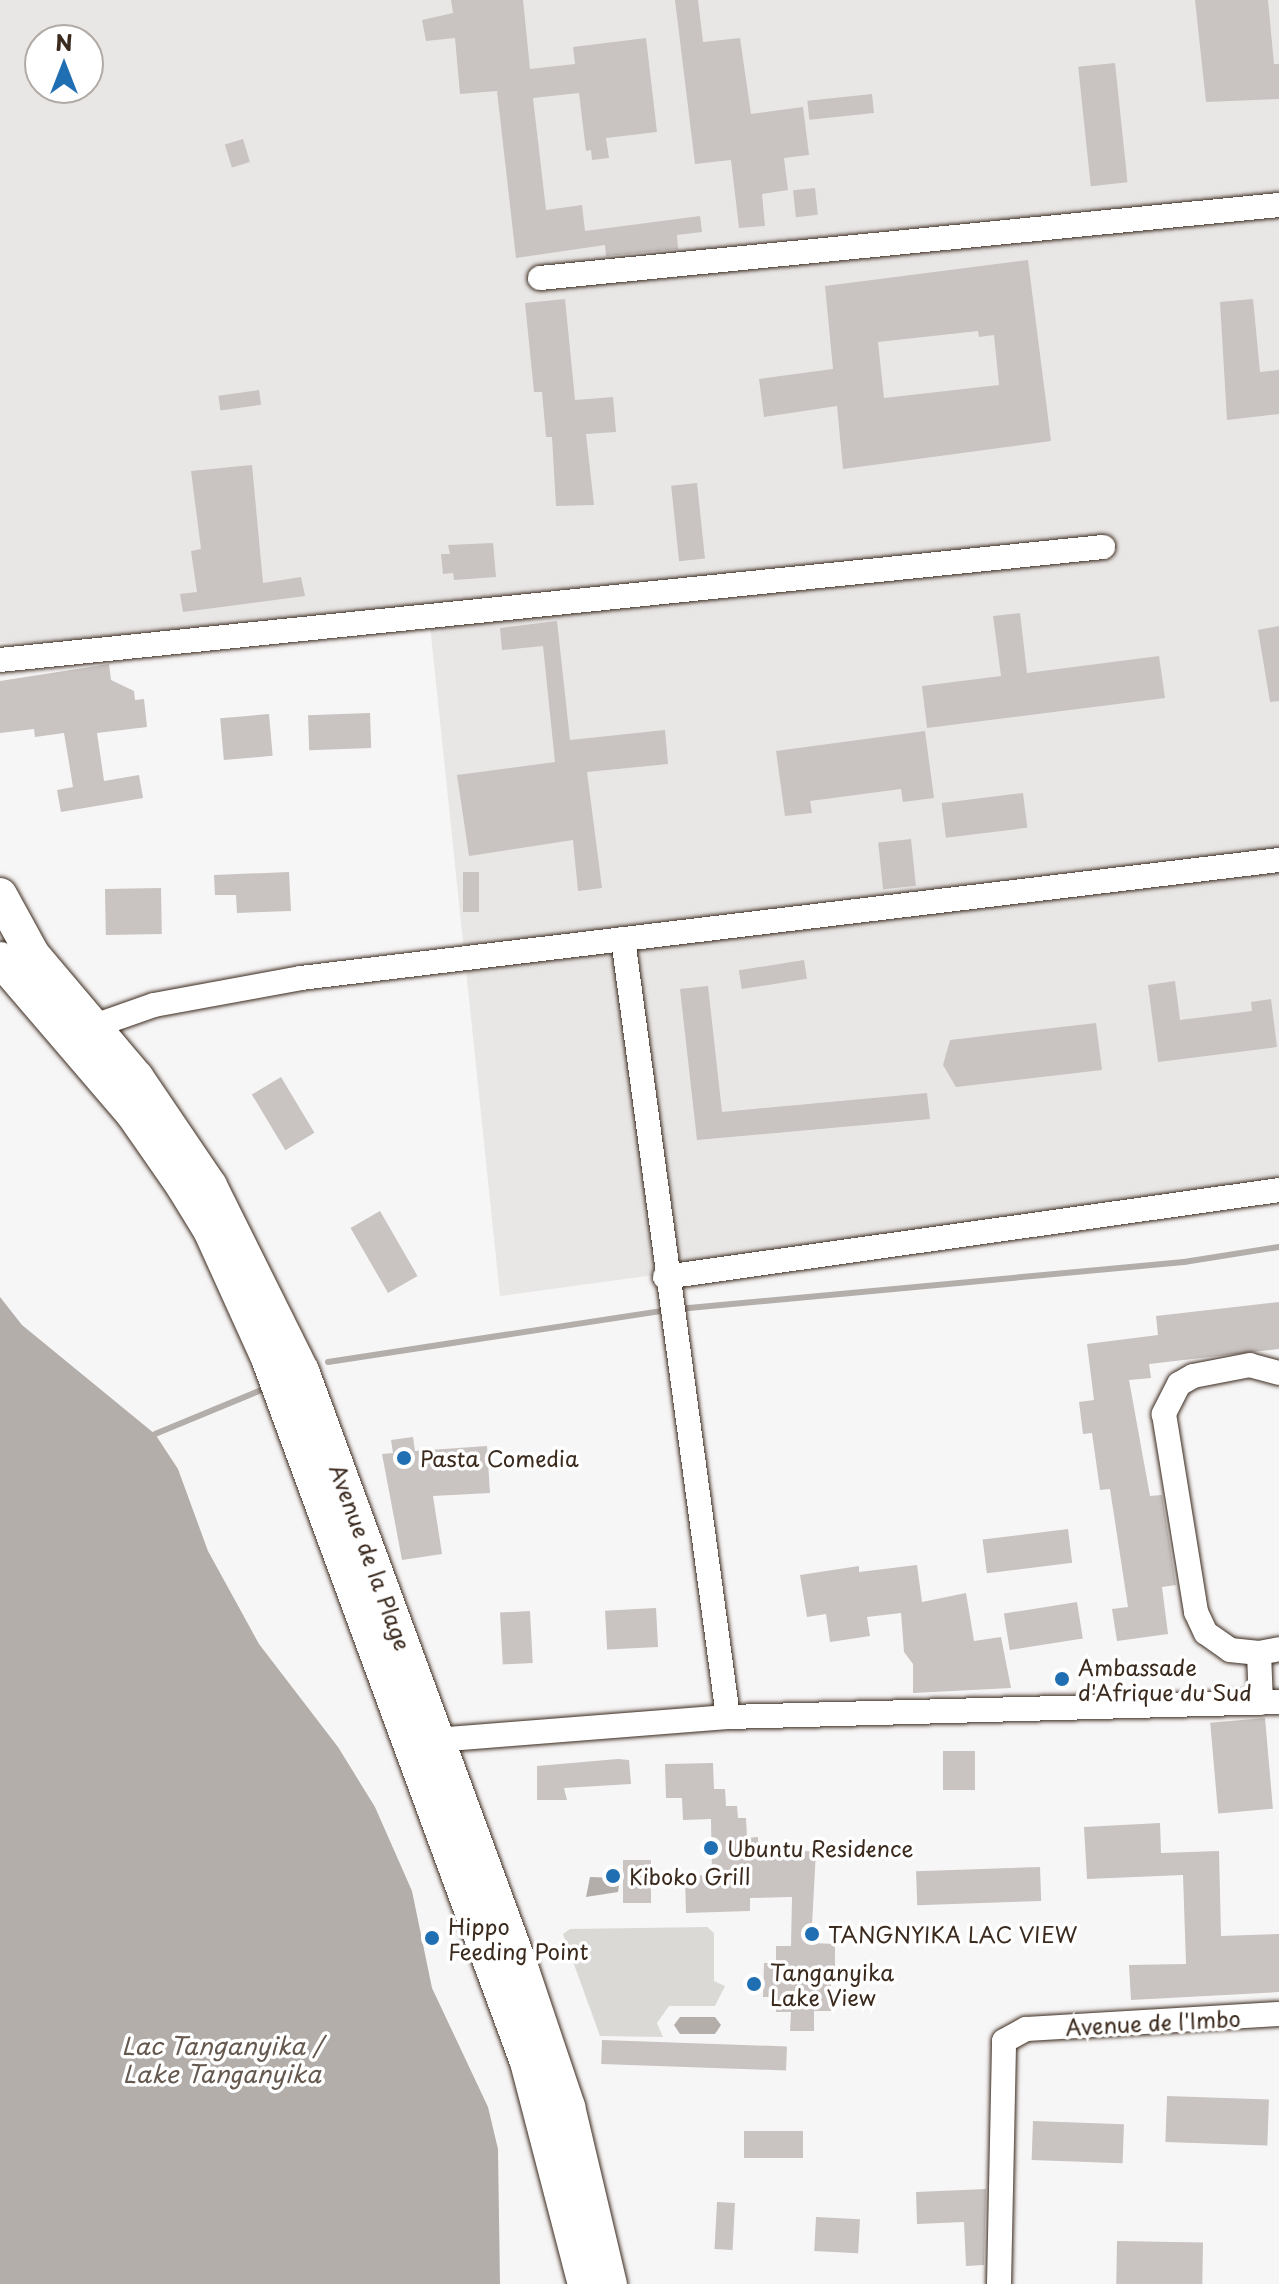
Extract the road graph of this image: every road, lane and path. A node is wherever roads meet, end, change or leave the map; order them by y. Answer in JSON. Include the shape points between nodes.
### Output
{"nodes":[{"id":1,"x":1279,"y":205,"type":"edge"},
{"id":2,"x":540,"y":278,"type":"dead end"},
{"id":3,"x":1103,"y":547,"type":"dead end"},
{"id":4,"x":0,"y":660,"type":"edge"},
{"id":5,"x":1279,"y":860,"type":"edge"},
{"id":6,"x":0,"y":895,"type":"edge"},
{"id":7,"x":623,"y":939,"type":"junction"},
{"id":8,"x":0,"y":959,"type":"edge"},
{"id":9,"x":80,"y":1031,"type":"junction"},
{"id":10,"x":1279,"y":1190,"type":"edge"},
{"id":11,"x":666,"y":1286,"type":"junction"},
{"id":12,"x":1279,"y":1373,"type":"edge"},
{"id":13,"x":1269,"y":1651,"type":"edge"},
{"id":14,"x":1270,"y":1703,"type":"edge"},
{"id":15,"x":728,"y":1717,"type":"junction"},
{"id":16,"x":426,"y":1741,"type":"junction"},
{"id":17,"x":1279,"y":2014,"type":"edge"},
{"id":18,"x":585,"y":2284,"type":"edge"},
{"id":19,"x":610,"y":2284,"type":"edge"},
{"id":20,"x":999,"y":2284,"type":"edge"}],
"edges":[{"from":1,"to":2,"type":"street"},
{"from":3,"to":4,"type":"street"},
{"from":5,"to":7,"type":"street"},
{"from":6,"to":9,"type":"main road","name":"Avenue de la Plage"},
{"from":7,"to":9,"type":"street","via":[[301,978],[154,1005]]},
{"from":7,"to":11,"type":"street"},
{"from":8,"to":9,"type":"main road","name":"Avenue de la Plage"},
{"from":9,"to":16,"type":"main road","name":"Avenue de la Plage","via":[[177,1134],[232,1221],[313,1396]]},
{"from":10,"to":11,"type":"street"},
{"from":11,"to":15,"type":"street"},
{"from":12,"to":13,"type":"street","via":[[1250,1365],[1193,1376],[1179,1384],[1164,1414],[1196,1612],[1206,1633],[1230,1650]]},
{"from":13,"to":14,"type":"street"},
{"from":14,"to":15,"type":"street"},
{"from":15,"to":16,"type":"street"},
{"from":16,"to":18,"type":"main road","name":"Avenue de la Plage","via":[[527,2062]]},
{"from":16,"to":19,"type":"main road","name":"Avenue de la Plage","via":[[568,2107]]},
{"from":17,"to":20,"type":"street","name":"Avenue de l'Imbo","via":[[1026,2029],[1004,2041]]}]}
